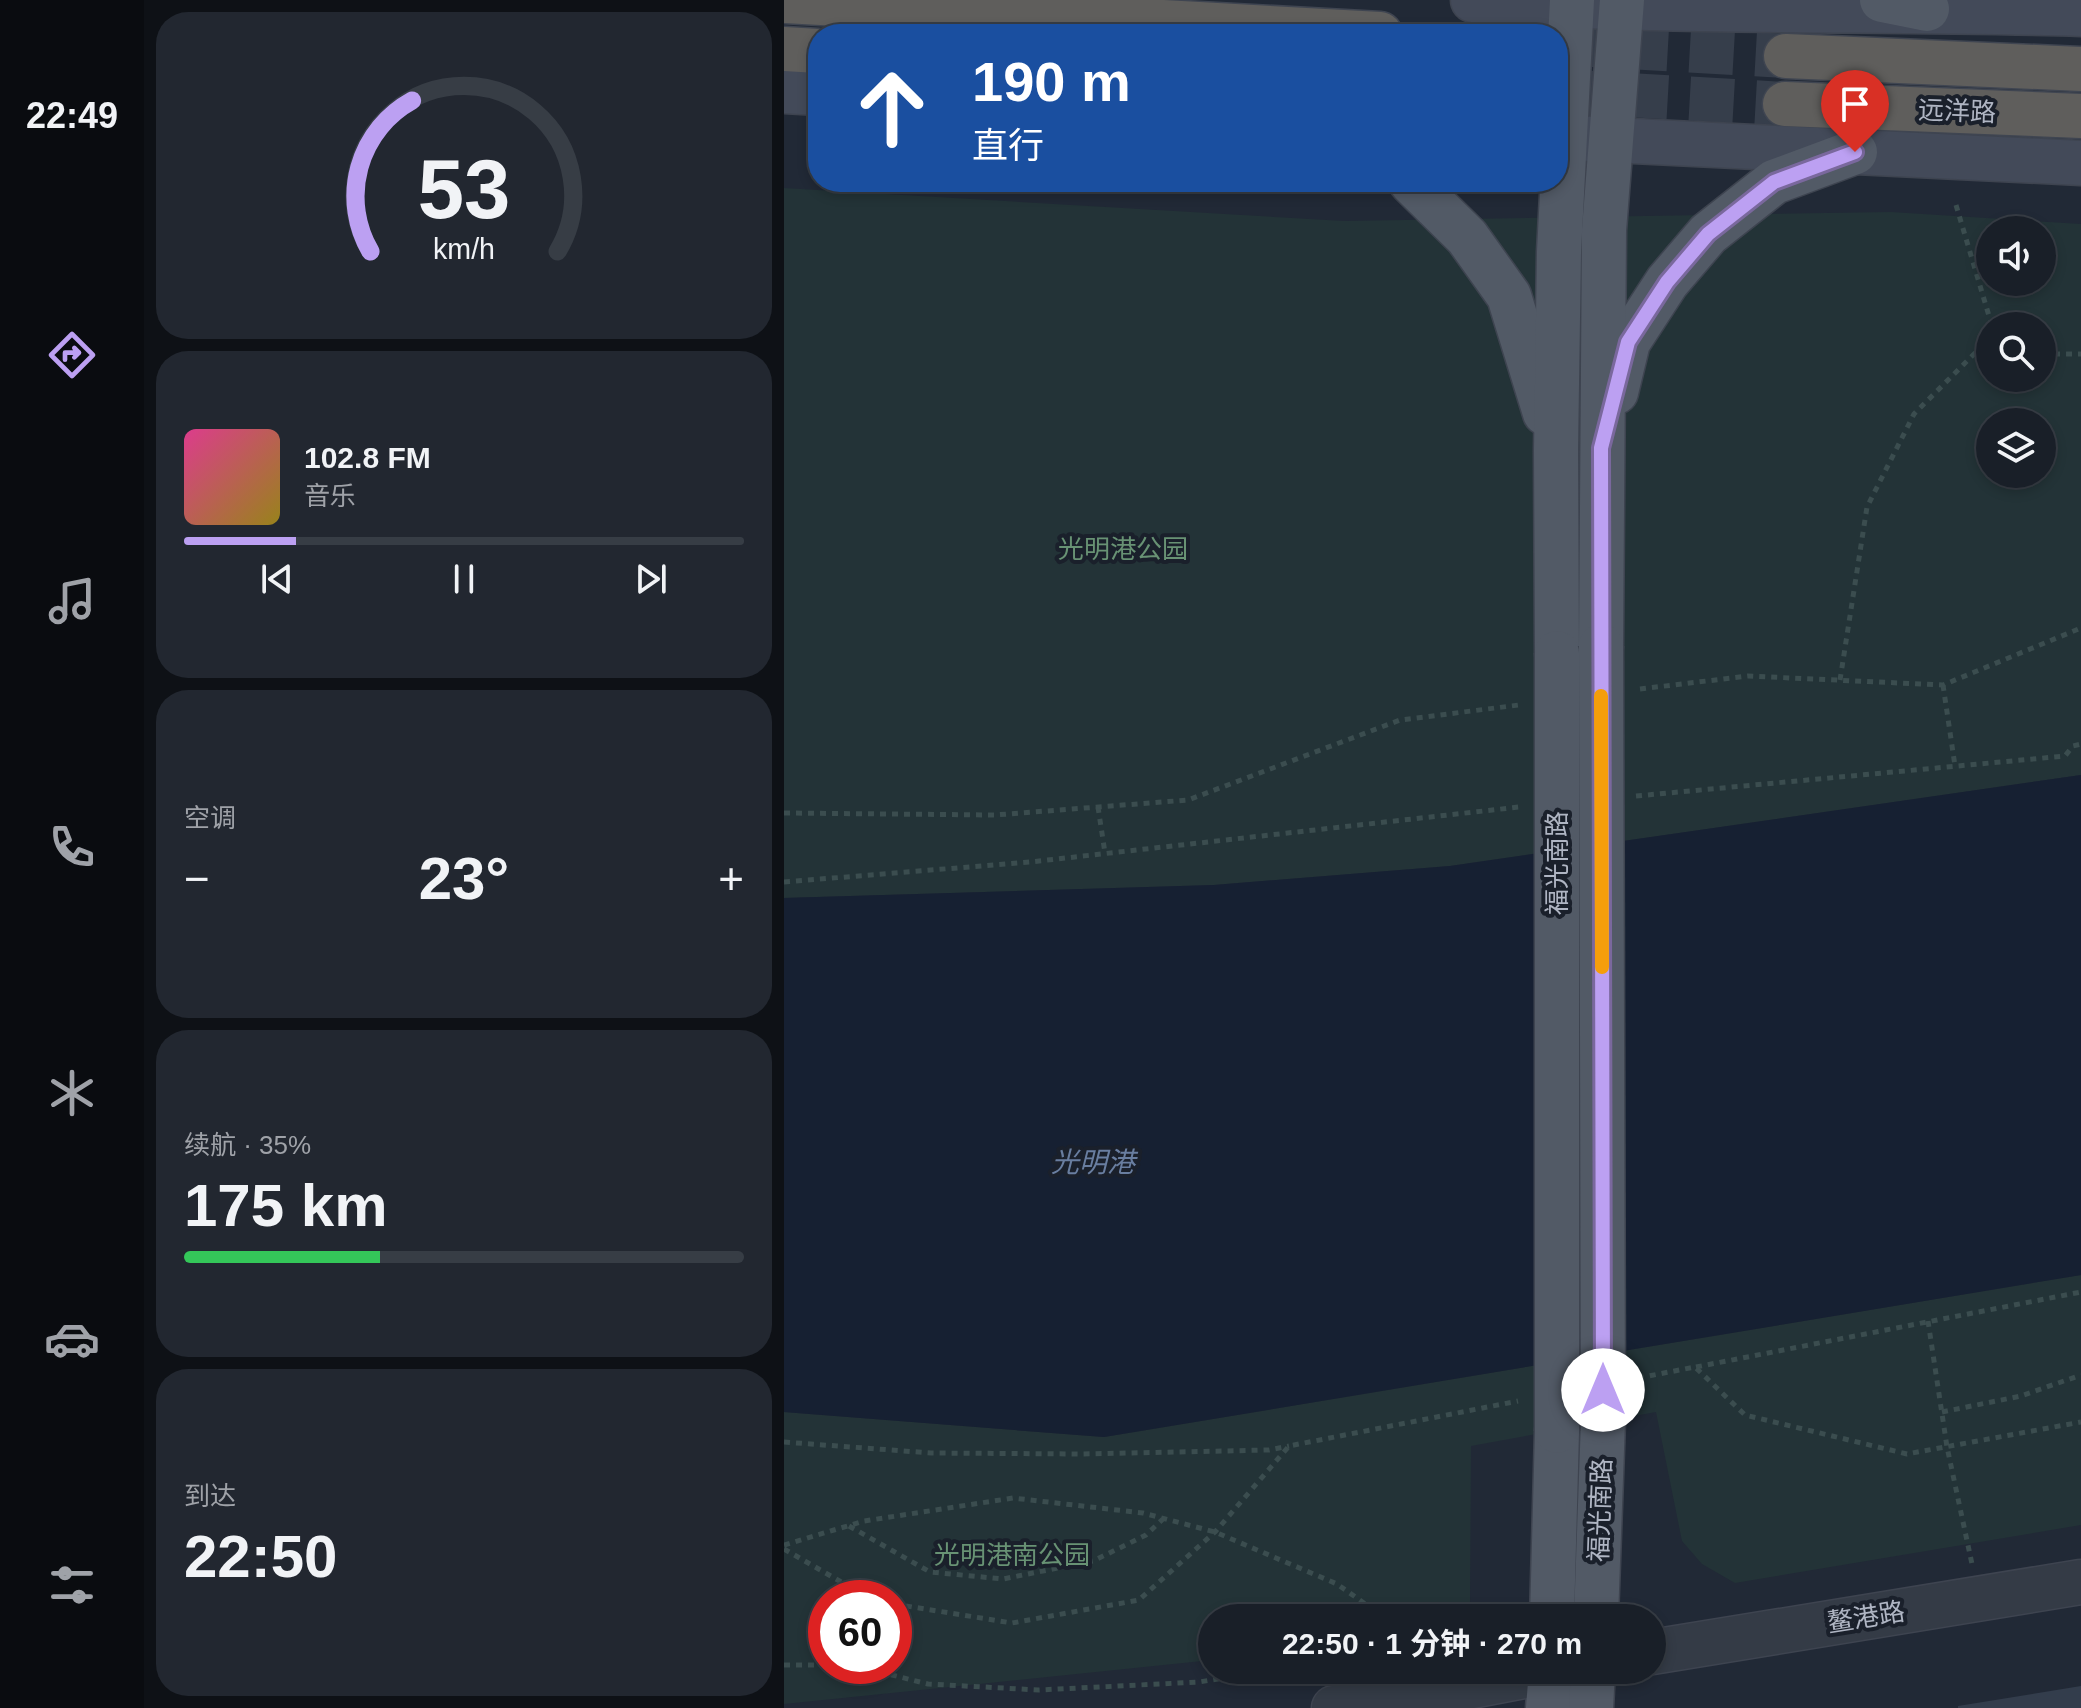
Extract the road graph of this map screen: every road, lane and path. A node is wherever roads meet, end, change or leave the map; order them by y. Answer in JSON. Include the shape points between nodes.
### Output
{"nodes":[{"id":1,"x":1473,"y":0,"type":"edge"},
{"id":2,"x":1882,"y":0,"type":"edge"},
{"id":3,"x":784,"y":1,"type":"edge"},
{"id":4,"x":1572,"y":2,"type":"edge"},
{"id":5,"x":1622,"y":3,"type":"edge"},
{"id":6,"x":1927,"y":9,"type":"junction"},
{"id":7,"x":2081,"y":14,"type":"edge"},
{"id":8,"x":1199,"y":24,"type":"edge"},
{"id":9,"x":784,"y":49,"type":"edge"},
{"id":10,"x":808,"y":50,"type":"edge"},
{"id":11,"x":1568,"y":56,"type":"edge"},
{"id":12,"x":1786,"y":56,"type":"tunnel mouth"},
{"id":13,"x":2081,"y":69,"type":"edge"},
{"id":14,"x":784,"y":91,"type":"edge"},
{"id":15,"x":808,"y":92,"type":"edge"},
{"id":16,"x":1785,"y":104,"type":"tunnel mouth"},
{"id":17,"x":2081,"y":116,"type":"edge"},
{"id":18,"x":1568,"y":138,"type":"edge"},
{"id":19,"x":1611,"y":140,"type":"junction"},
{"id":20,"x":1855,"y":152,"type":"junction"},
{"id":21,"x":2081,"y":163,"type":"edge"},
{"id":22,"x":1421,"y":192,"type":"edge"},
{"id":23,"x":1561,"y":192,"type":"edge"},
{"id":24,"x":1956,"y":205,"type":"dead end"},
{"id":25,"x":1988,"y":312,"type":"edge"},
{"id":26,"x":1976,"y":352,"type":"edge"},
{"id":27,"x":2056,"y":354,"type":"edge"},
{"id":28,"x":2081,"y":354,"type":"edge"},
{"id":29,"x":1601,"y":448,"type":"junction"},
{"id":30,"x":1556,"y":451,"type":"junction"},
{"id":31,"x":2081,"y":628,"type":"edge"},
{"id":32,"x":1840,"y":680,"type":"junction"},
{"id":33,"x":1943,"y":685,"type":"junction"},
{"id":34,"x":1637,"y":690,"type":"dead end"},
{"id":35,"x":1527,"y":704,"type":"dead end"},
{"id":36,"x":2081,"y":744,"type":"edge"},
{"id":37,"x":1955,"y":766,"type":"junction"},
{"id":38,"x":1627,"y":797,"type":"dead end"},
{"id":39,"x":1534,"y":806,"type":"dead end"},
{"id":40,"x":1098,"y":807,"type":"junction"},
{"id":41,"x":784,"y":813,"type":"edge"},
{"id":42,"x":1105,"y":853,"type":"junction"},
{"id":43,"x":784,"y":882,"type":"edge"},
{"id":44,"x":2081,"y":1292,"type":"edge"},
{"id":45,"x":1928,"y":1321,"type":"junction"},
{"id":46,"x":1695,"y":1367,"type":"junction"},
{"id":47,"x":2081,"y":1375,"type":"edge"},
{"id":48,"x":1633,"y":1379,"type":"dead end"},
{"id":49,"x":1523,"y":1400,"type":"dead end"},
{"id":50,"x":1942,"y":1412,"type":"junction"},
{"id":51,"x":2081,"y":1422,"type":"edge"},
{"id":52,"x":784,"y":1442,"type":"edge"},
{"id":53,"x":1289,"y":1446,"type":"junction"},
{"id":54,"x":1947,"y":1447,"type":"junction"},
{"id":55,"x":1163,"y":1519,"type":"junction"},
{"id":56,"x":848,"y":1526,"type":"junction"},
{"id":57,"x":1215,"y":1532,"type":"junction"},
{"id":58,"x":784,"y":1547,"type":"edge"},
{"id":59,"x":1973,"y":1569,"type":"dead end"},
{"id":60,"x":839,"y":1580,"type":"edge"},
{"id":61,"x":2081,"y":1582,"type":"edge"},
{"id":62,"x":1365,"y":1604,"type":"edge"},
{"id":63,"x":1552,"y":1604,"type":"edge"},
{"id":64,"x":1596,"y":1604,"type":"edge"},
{"id":65,"x":912,"y":1607,"type":"edge"},
{"id":66,"x":1666,"y":1650,"type":"edge"},
{"id":67,"x":784,"y":1665,"type":"edge"},
{"id":68,"x":808,"y":1665,"type":"edge"},
{"id":69,"x":912,"y":1680,"type":"edge"},
{"id":70,"x":1198,"y":1682,"type":"edge"},
{"id":71,"x":1480,"y":1684,"type":"edge"},
{"id":72,"x":1551,"y":1684,"type":"edge"},
{"id":73,"x":1592,"y":1684,"type":"edge"},
{"id":74,"x":1334,"y":1708,"type":"edge"},
{"id":75,"x":1548,"y":1708,"type":"edge"},
{"id":76,"x":1591,"y":1708,"type":"edge"}],
"edges":[{"from":1,"to":4,"type":"main road"},
{"from":2,"to":6,"type":"main road"},
{"from":3,"to":8,"type":"highway"},
{"from":4,"to":5,"type":"main road"},
{"from":4,"to":11,"type":"main road","name":"福光南路"},
{"from":5,"to":6,"type":"main road","via":[[1710,10]]},
{"from":5,"to":19,"type":"main road","name":"福光南路"},
{"from":6,"to":7,"type":"main road"},
{"from":9,"to":10,"type":"highway"},
{"from":12,"to":13,"type":"highway","name":"远洋路"},
{"from":14,"to":15,"type":"main road"},
{"from":16,"to":17,"type":"highway","name":"远洋路"},
{"from":18,"to":19,"type":"main road"},
{"from":19,"to":20,"type":"main road"},
{"from":19,"to":29,"type":"main road","name":"福光南路"},
{"from":20,"to":21,"type":"main road"},
{"from":20,"to":29,"type":"main road","via":[[1774,182],[1708,234],[1667,282],[1628,342]]},
{"from":22,"to":30,"type":"main road","via":[[1467,237],[1509,296]]},
{"from":23,"to":30,"type":"main road","name":"福光南路"},
{"from":24,"to":25,"type":"path"},
{"from":26,"to":32,"type":"path","via":[[1914,414],[1867,507]]},
{"from":27,"to":28,"type":"path"},
{"from":29,"to":64,"type":"main road","name":"福光南路","bridge":true,"via":[[1603,1421]]},
{"from":30,"to":63,"type":"main road","name":"福光南路","bridge":true,"via":[[1557,1431]]},
{"from":31,"to":33,"type":"path"},
{"from":32,"to":33,"type":"path"},
{"from":32,"to":34,"type":"path","via":[[1748,676]]},
{"from":33,"to":37,"type":"path"},
{"from":35,"to":40,"type":"path","via":[[1400,720],[1188,800]]},
{"from":36,"to":37,"type":"path","via":[[2065,756]]},
{"from":37,"to":38,"type":"path"},
{"from":39,"to":42,"type":"path"},
{"from":40,"to":41,"type":"path","via":[[995,815]]},
{"from":40,"to":42,"type":"path"},
{"from":42,"to":43,"type":"path"},
{"from":44,"to":45,"type":"path"},
{"from":45,"to":46,"type":"path"},
{"from":45,"to":50,"type":"path"},
{"from":46,"to":48,"type":"path"},
{"from":46,"to":54,"type":"path","via":[[1745,1415],[1907,1454]]},
{"from":47,"to":50,"type":"path","via":[[2021,1396]]},
{"from":49,"to":53,"type":"path"},
{"from":50,"to":54,"type":"path"},
{"from":51,"to":54,"type":"path"},
{"from":52,"to":53,"type":"path","via":[[931,1453]]},
{"from":53,"to":57,"type":"path"},
{"from":54,"to":59,"type":"path"},
{"from":55,"to":56,"type":"path","via":[[1013,1498]]},
{"from":55,"to":56,"type":"path","via":[[1146,1535],[1093,1561],[1003,1579],[930,1572]]},
{"from":55,"to":57,"type":"path"},
{"from":56,"to":58,"type":"path"},
{"from":57,"to":62,"type":"path","via":[[1337,1584]]},
{"from":57,"to":65,"type":"path","via":[[1139,1600],[1012,1623]]},
{"from":58,"to":60,"type":"path"},
{"from":61,"to":66,"type":"street","name":"鳌港路"},
{"from":67,"to":68,"type":"path"},
{"from":69,"to":70,"type":"path","via":[[1039,1690]]},
{"from":71,"to":74,"type":"street"},
{"from":72,"to":75,"type":"main road"},
{"from":73,"to":76,"type":"main road"}]}
